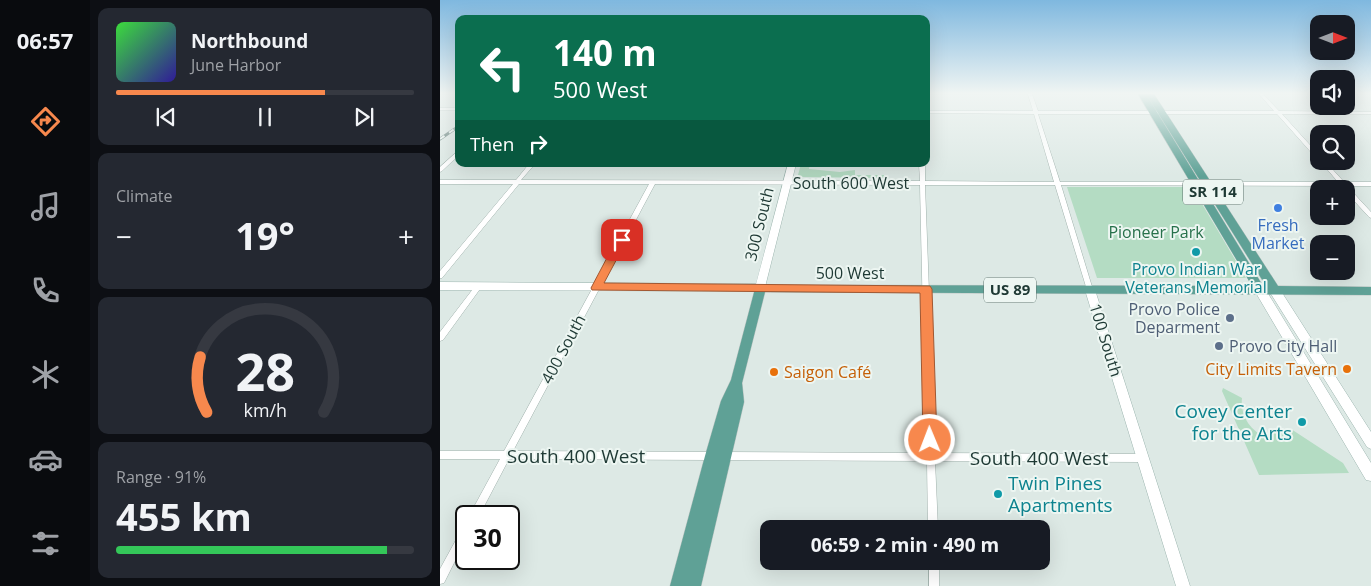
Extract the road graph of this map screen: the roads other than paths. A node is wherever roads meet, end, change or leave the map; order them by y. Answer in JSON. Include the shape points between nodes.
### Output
{"nodes":[{"id":1,"x":1038,"y":121,"type":"edge"},
{"id":2,"x":1162,"y":121,"type":"edge"},
{"id":3,"x":1286,"y":121,"type":"edge"},
{"id":4,"x":1310,"y":148,"type":"edge"},
{"id":5,"x":455,"y":156,"type":"edge"},
{"id":6,"x":530,"y":167,"type":"edge"},
{"id":7,"x":791,"y":167,"type":"edge"},
{"id":8,"x":922,"y":167,"type":"edge"},
{"id":9,"x":440,"y":170,"type":"edge"},
{"id":10,"x":1330,"y":170,"type":"edge"},
{"id":11,"x":1339,"y":180,"type":"edge"},
{"id":12,"x":440,"y":182,"type":"edge"},
{"id":13,"x":517,"y":182,"type":"junction"},
{"id":14,"x":653,"y":182,"type":"junction"},
{"id":15,"x":787,"y":183,"type":"junction"},
{"id":16,"x":922,"y":183,"type":"junction"},
{"id":17,"x":1058,"y":183,"type":"junction"},
{"id":18,"x":1201,"y":184,"type":"junction"},
{"id":19,"x":1310,"y":184,"type":"edge"},
{"id":20,"x":1355,"y":184,"type":"edge"},
{"id":21,"x":1371,"y":184,"type":"edge"},
{"id":22,"x":1355,"y":198,"type":"edge"},
{"id":23,"x":1371,"y":216,"type":"edge"},
{"id":24,"x":440,"y":276,"type":"edge"},
{"id":25,"x":440,"y":286,"type":"edge"},
{"id":26,"x":478,"y":287,"type":"junction"},
{"id":27,"x":596,"y":288,"type":"junction"},
{"id":28,"x":760,"y":288,"type":"junction"},
{"id":29,"x":926,"y":289,"type":"junction"},
{"id":30,"x":1090,"y":290,"type":"junction"},
{"id":31,"x":1260,"y":290,"type":"junction"},
{"id":32,"x":1371,"y":290,"type":"edge"},
{"id":33,"x":1275,"y":291,"type":"junction"},
{"id":34,"x":440,"y":338,"type":"edge"},
{"id":35,"x":1371,"y":443,"type":"edge"},
{"id":36,"x":440,"y":455,"type":"edge"},
{"id":37,"x":506,"y":456,"type":"junction"},
{"id":38,"x":719,"y":456,"type":"junction"},
{"id":39,"x":930,"y":457,"type":"junction"},
{"id":40,"x":1143,"y":458,"type":"junction"},
{"id":41,"x":1366,"y":459,"type":"edge"},
{"id":42,"x":1371,"y":475,"type":"edge"},
{"id":43,"x":480,"y":505,"type":"edge"},
{"id":44,"x":933,"y":520,"type":"edge"},
{"id":45,"x":455,"y":551,"type":"edge"},
{"id":46,"x":934,"y":570,"type":"edge"},
{"id":47,"x":440,"y":579,"type":"edge"},
{"id":48,"x":678,"y":586,"type":"edge"},
{"id":49,"x":693,"y":586,"type":"edge"},
{"id":50,"x":934,"y":586,"type":"edge"},
{"id":51,"x":1183,"y":586,"type":"edge"}],
"edges":[{"from":1,"to":17,"type":"street","name":"100 South"},
{"from":2,"to":18,"type":"main road","number":"SR 114"},
{"from":3,"to":4,"type":"street"},
{"from":5,"to":9,"type":"street"},
{"from":6,"to":13,"type":"street"},
{"from":7,"to":15,"type":"main road","name":"300 South"},
{"from":8,"to":16,"type":"street"},
{"from":10,"to":11,"type":"street"},
{"from":12,"to":13,"type":"street","name":"South 600 West"},
{"from":13,"to":14,"type":"street","name":"South 600 West"},
{"from":13,"to":24,"type":"street"},
{"from":14,"to":15,"type":"street","name":"South 600 West"},
{"from":14,"to":27,"type":"street","name":"400 South"},
{"from":15,"to":16,"type":"street","name":"South 600 West"},
{"from":15,"to":28,"type":"main road","name":"300 South"},
{"from":16,"to":17,"type":"street","name":"South 600 West"},
{"from":16,"to":29,"type":"street"},
{"from":17,"to":18,"type":"street","name":"South 600 West"},
{"from":17,"to":30,"type":"street","name":"100 South"},
{"from":18,"to":19,"type":"street","name":"South 600 West"},
{"from":18,"to":31,"type":"main road","number":"SR 114"},
{"from":18,"to":33,"type":"main road","number":"SR 114"},
{"from":20,"to":21,"type":"street","name":"South 600 West"},
{"from":22,"to":23,"type":"street"},
{"from":25,"to":26,"type":"main road","name":"500 West"},
{"from":26,"to":27,"type":"main road","name":"500 West"},
{"from":26,"to":34,"type":"street"},
{"from":27,"to":28,"type":"main road","name":"500 West"},
{"from":27,"to":37,"type":"street","name":"400 South"},
{"from":28,"to":29,"type":"main road","name":"500 West","number":"US 89"},
{"from":28,"to":38,"type":"main road","name":"300 South","via":[[737,380],[737,402]]},
{"from":29,"to":30,"type":"main road","name":"500 West","number":"US 89"},
{"from":29,"to":39,"type":"street"},
{"from":30,"to":31,"type":"main road","name":"500 West","number":"US 89"},
{"from":30,"to":40,"type":"main road","name":"100 South"},
{"from":31,"to":33,"type":"main road","number":"US 89"},
{"from":31,"to":41,"type":"main road"},
{"from":32,"to":33,"type":"main road","number":"US 89"},
{"from":33,"to":35,"type":"main road"},
{"from":36,"to":37,"type":"street","name":"South 400 West"},
{"from":37,"to":38,"type":"street","name":"South 400 West"},
{"from":37,"to":43,"type":"street","name":"400 South"},
{"from":38,"to":39,"type":"street","name":"South 400 West"},
{"from":38,"to":48,"type":"main road","name":"300 South"},
{"from":38,"to":49,"type":"main road","name":"300 South"},
{"from":39,"to":40,"type":"street","name":"South 400 West"},
{"from":39,"to":44,"type":"street"},
{"from":40,"to":51,"type":"main road","name":"100 South"},
{"from":41,"to":42,"type":"main road"},
{"from":45,"to":47,"type":"street"},
{"from":46,"to":50,"type":"street"}]}
